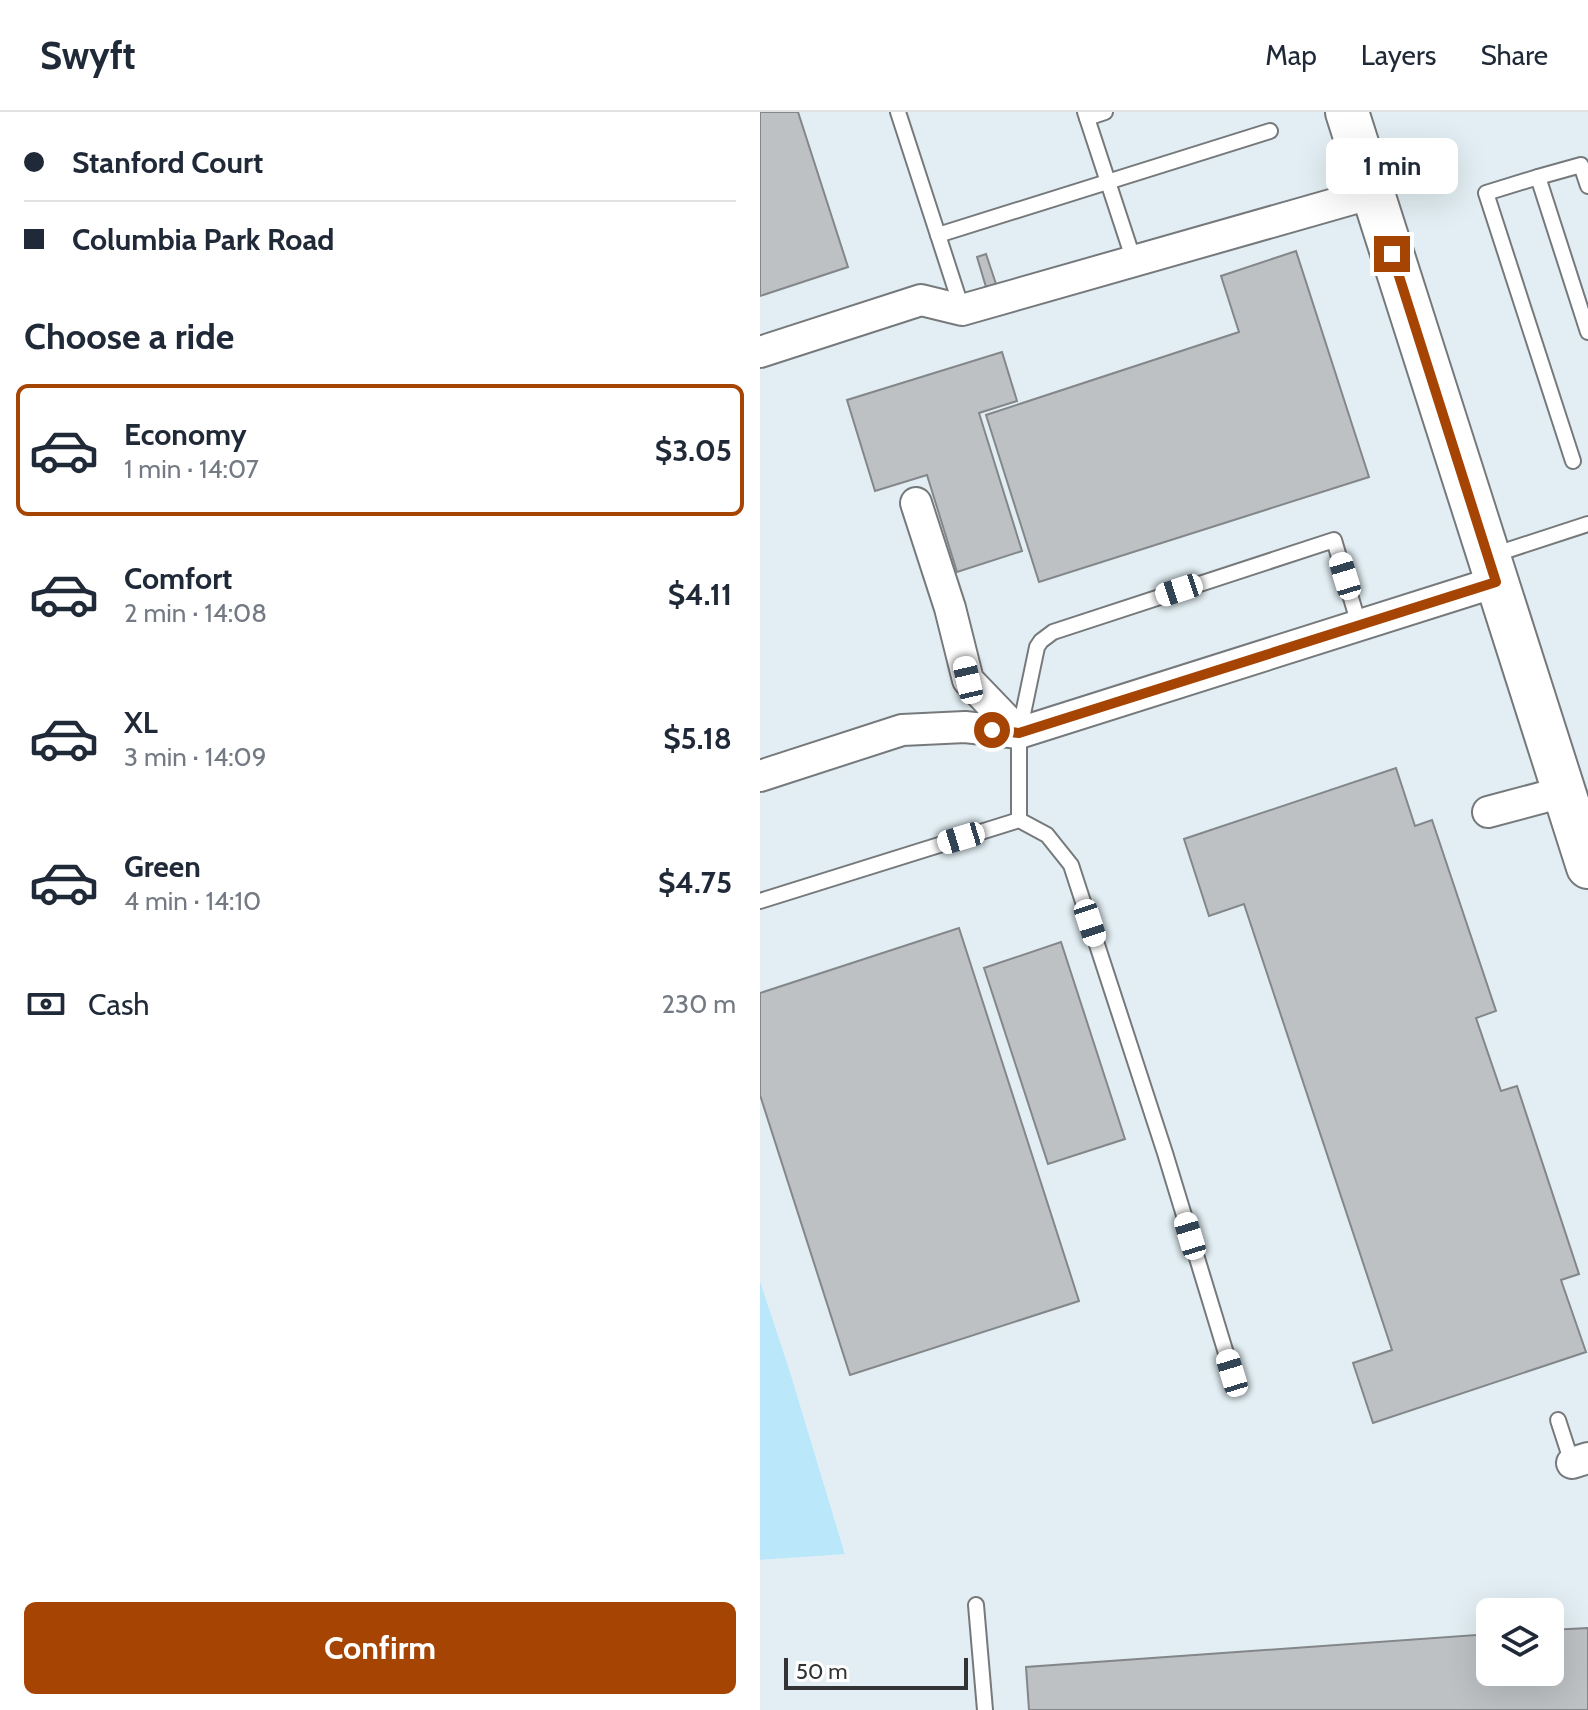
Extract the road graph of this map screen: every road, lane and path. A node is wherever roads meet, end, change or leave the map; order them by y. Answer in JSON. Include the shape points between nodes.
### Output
{"nodes":[{"id":1,"x":898,"y":112,"type":"edge"},
{"id":2,"x":1105,"y":112,"type":"edge"},
{"id":3,"x":1347,"y":112,"type":"edge"},
{"id":4,"x":1086,"y":115,"type":"edge"},
{"id":5,"x":1270,"y":131,"type":"dead end"},
{"id":6,"x":1538,"y":177,"type":"junction"},
{"id":7,"x":1108,"y":183,"type":"junction"},
{"id":8,"x":1588,"y":186,"type":"edge"},
{"id":9,"x":1373,"y":193,"type":"junction"},
{"id":10,"x":938,"y":235,"type":"junction"},
{"id":11,"x":1134,"y":261,"type":"junction"},
{"id":12,"x":962,"y":310,"type":"junction"},
{"id":13,"x":1588,"y":332,"type":"edge"},
{"id":14,"x":760,"y":352,"type":"edge"},
{"id":15,"x":1573,"y":461,"type":"dead end"},
{"id":16,"x":916,"y":503,"type":"dead end"},
{"id":17,"x":1588,"y":524,"type":"edge"},
{"id":18,"x":1492,"y":569,"type":"junction"},
{"id":19,"x":1359,"y":625,"type":"junction"},
{"id":20,"x":1019,"y":733,"type":"junction"},
{"id":21,"x":760,"y":776,"type":"edge"},
{"id":22,"x":1563,"y":792,"type":"junction"},
{"id":23,"x":1488,"y":812,"type":"dead end"},
{"id":24,"x":1019,"y":820,"type":"junction"},
{"id":25,"x":1588,"y":867,"type":"edge"},
{"id":26,"x":760,"y":901,"type":"edge"},
{"id":27,"x":1232,"y":1373,"type":"dead end"},
{"id":28,"x":1558,"y":1420,"type":"dead end"},
{"id":29,"x":1580,"y":1460,"type":"edge"},
{"id":30,"x":976,"y":1605,"type":"dead end"},
{"id":31,"x":985,"y":1710,"type":"edge"}],
"edges":[{"from":1,"to":10,"type":"lane"},
{"from":2,"to":4,"type":"lane"},
{"from":3,"to":9,"type":"street"},
{"from":4,"to":7,"type":"lane"},
{"from":5,"to":7,"type":"lane"},
{"from":6,"to":8,"type":"lane","via":[[1581,165]]},
{"from":6,"to":13,"type":"lane"},
{"from":6,"to":15,"type":"lane","via":[[1486,193]]},
{"from":7,"to":10,"type":"lane"},
{"from":7,"to":11,"type":"lane"},
{"from":9,"to":11,"type":"street"},
{"from":9,"to":18,"type":"street"},
{"from":10,"to":12,"type":"lane"},
{"from":11,"to":12,"type":"street"},
{"from":12,"to":14,"type":"street","via":[[921,300]]},
{"from":16,"to":20,"type":"street","via":[[968,680]]},
{"from":17,"to":18,"type":"lane"},
{"from":18,"to":19,"type":"street"},
{"from":18,"to":22,"type":"street"},
{"from":19,"to":20,"type":"street"},
{"from":19,"to":20,"type":"lane","via":[[1334,540],[1046,635],[1037,647]]},
{"from":20,"to":21,"type":"street","via":[[965,727],[902,730]]},
{"from":20,"to":24,"type":"lane"},
{"from":22,"to":23,"type":"street"},
{"from":22,"to":25,"type":"street"},
{"from":24,"to":26,"type":"lane"},
{"from":24,"to":27,"type":"lane","via":[[1047,835],[1071,865]]},
{"from":28,"to":29,"type":"lane"},
{"from":30,"to":31,"type":"lane"}]}
